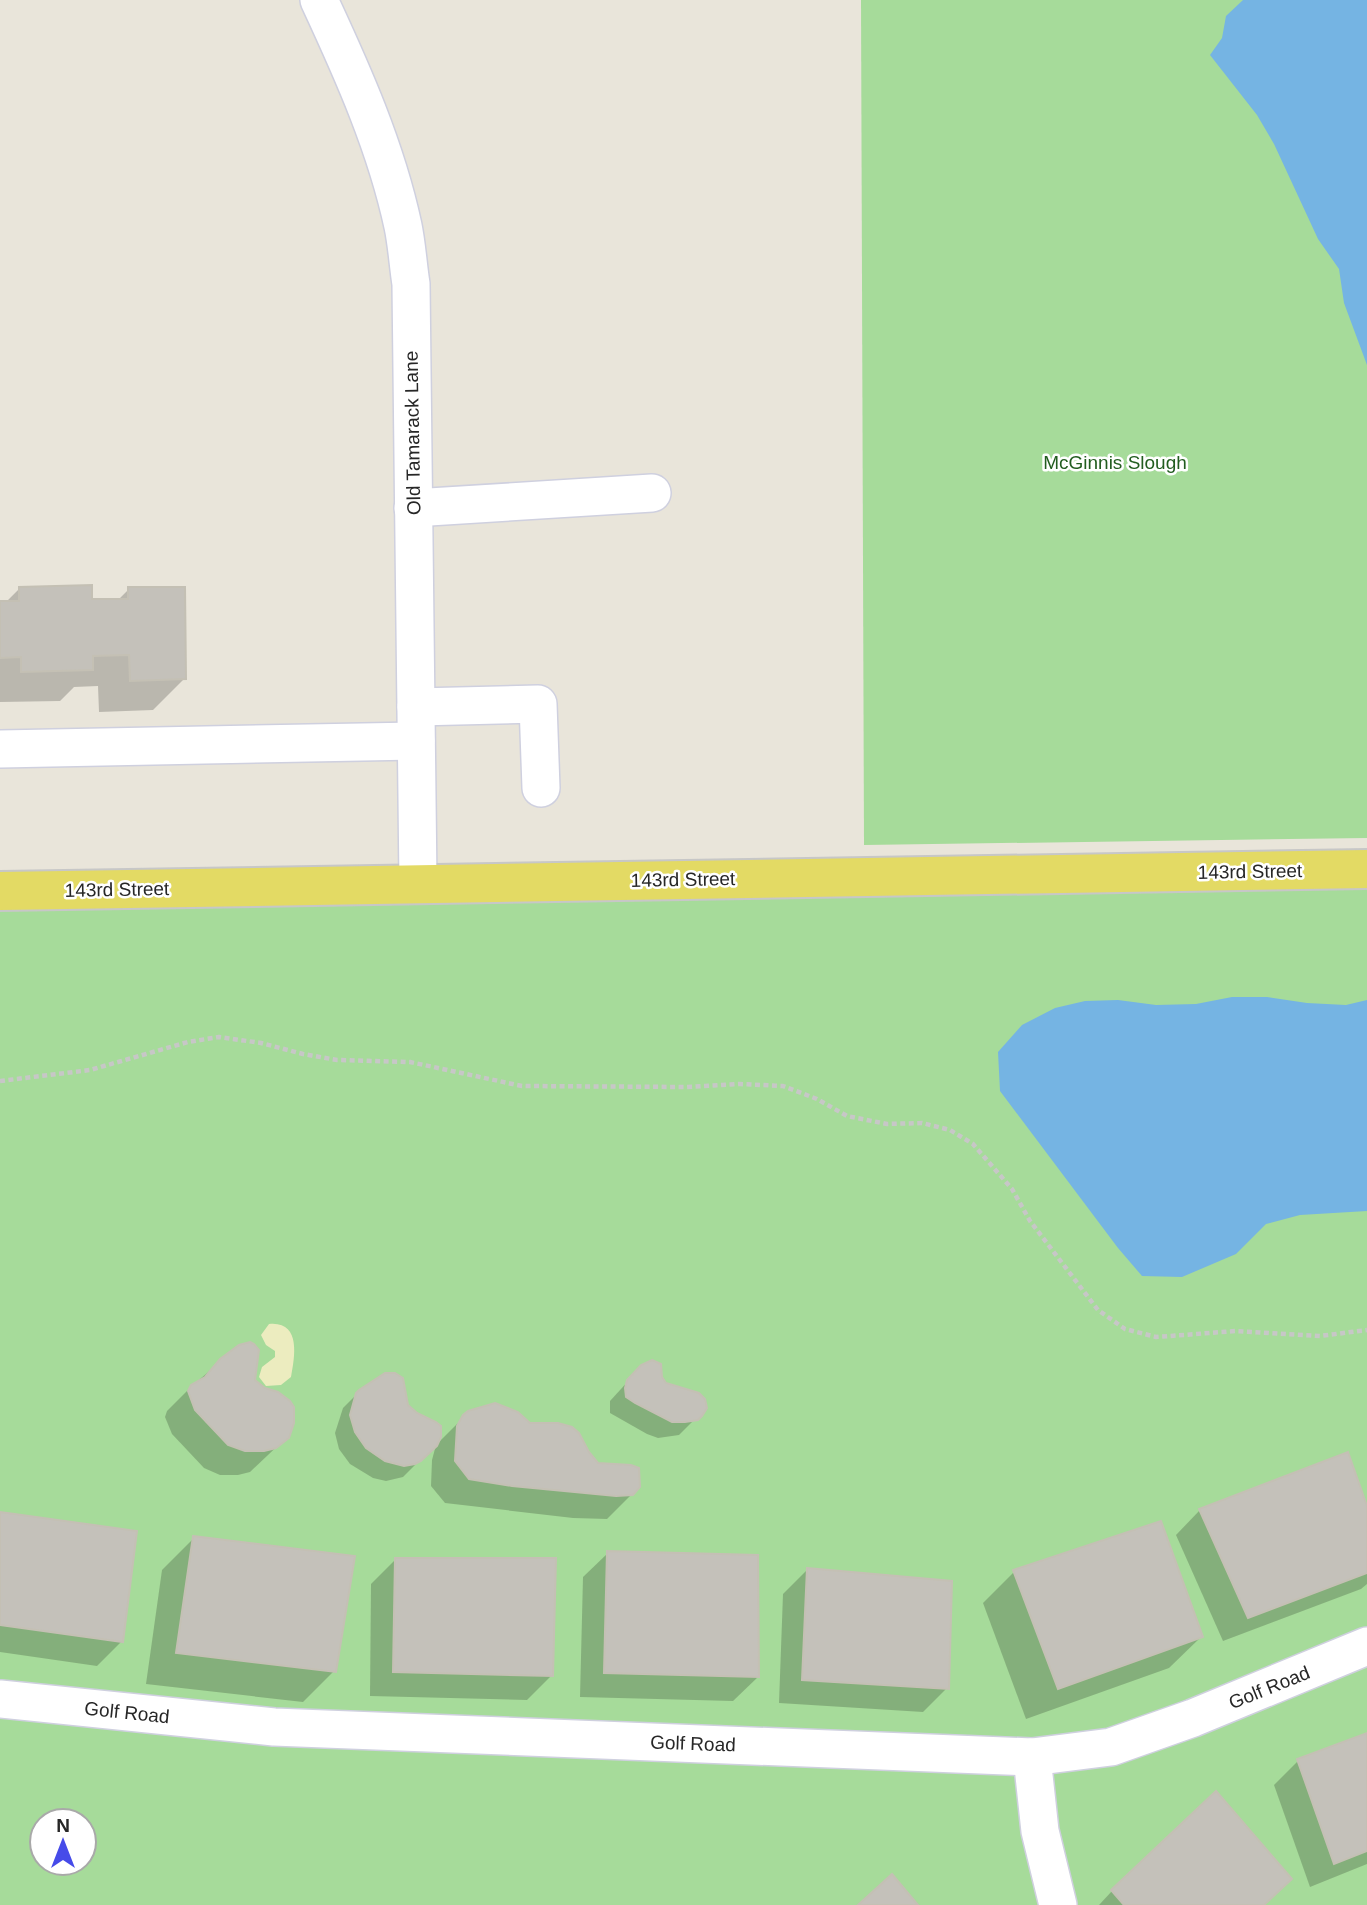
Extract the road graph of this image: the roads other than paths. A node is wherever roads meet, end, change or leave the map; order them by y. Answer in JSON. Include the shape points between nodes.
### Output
{"nodes":[{"id":1,"x":319,"y":0,"type":"edge"},
{"id":2,"x":652,"y":492,"type":"dead end"},
{"id":3,"x":414,"y":508,"type":"junction"},
{"id":4,"x":416,"y":724,"type":"junction"},
{"id":5,"x":0,"y":749,"type":"edge"},
{"id":6,"x":541,"y":788,"type":"dead end"},
{"id":7,"x":1367,"y":869,"type":"edge"},
{"id":8,"x":418,"y":883,"type":"junction"},
{"id":9,"x":0,"y":891,"type":"edge"},
{"id":10,"x":1367,"y":1646,"type":"edge"},
{"id":11,"x":0,"y":1699,"type":"edge"},
{"id":12,"x":1032,"y":1756,"type":"junction"},
{"id":13,"x":1058,"y":1905,"type":"edge"}],
"edges":[{"from":1,"to":3,"type":"street","name":"Old Tamarack Lane","via":[[358,83],[403,225],[411,284]]},
{"from":2,"to":3,"type":"street"},
{"from":3,"to":4,"type":"street","name":"Old Tamarack Lane"},
{"from":4,"to":5,"type":"street"},
{"from":4,"to":6,"type":"street","via":[[538,704]]},
{"from":4,"to":8,"type":"street","name":"Old Tamarack Lane"},
{"from":7,"to":8,"type":"main road","name":"143rd Street"},
{"from":8,"to":9,"type":"main road","name":"143rd Street"},
{"from":10,"to":12,"type":"street","name":"Golf Road","via":[[1193,1718],[1111,1746]]},
{"from":11,"to":12,"type":"street","name":"Golf Road","via":[[274,1727]]},
{"from":12,"to":13,"type":"street","via":[[1040,1831]]}]}
